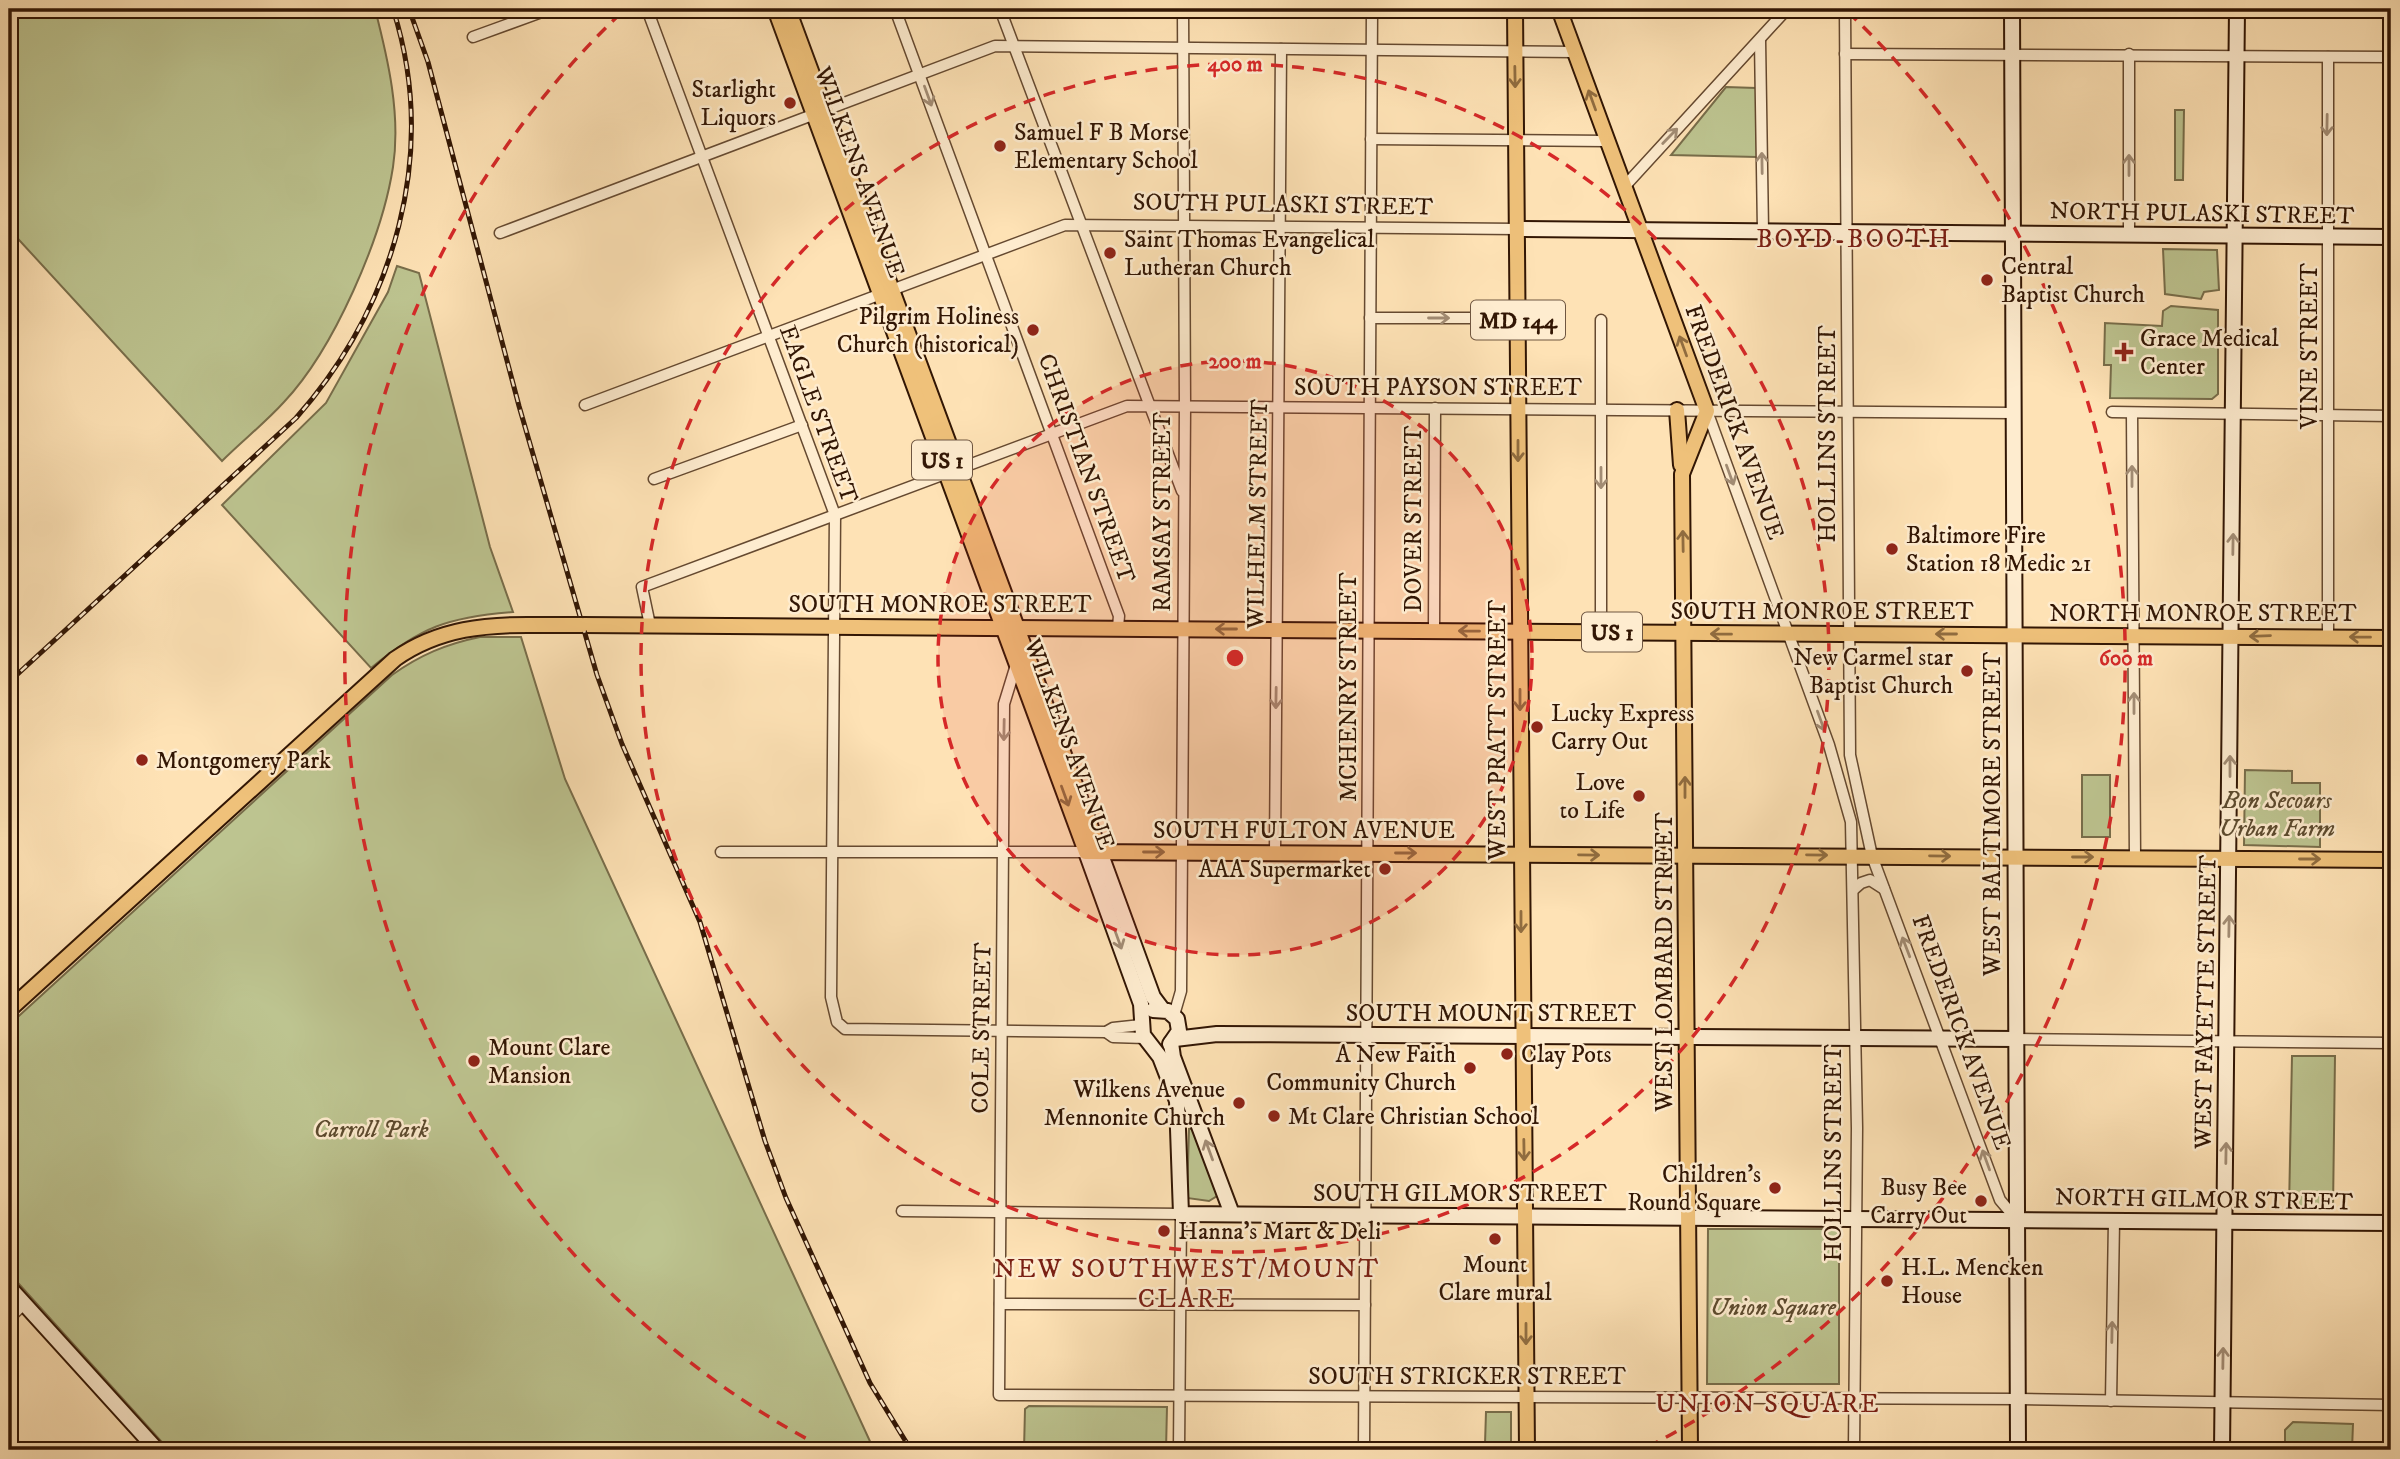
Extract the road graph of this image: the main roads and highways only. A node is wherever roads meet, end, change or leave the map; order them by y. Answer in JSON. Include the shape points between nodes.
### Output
{"nodes":[{"id":1,"x":775,"y":9,"type":"edge"},
{"id":2,"x":788,"y":9,"type":"edge"},
{"id":3,"x":1515,"y":9,"type":"edge"},
{"id":4,"x":1559,"y":9,"type":"edge"},
{"id":5,"x":820,"y":112,"type":"junction"},
{"id":6,"x":1677,"y":410,"type":"road end"},
{"id":7,"x":1707,"y":411,"type":"joint"},
{"id":8,"x":1682,"y":474,"type":"junction"},
{"id":9,"x":1009,"y":626,"type":"junction"},
{"id":10,"x":1519,"y":631,"type":"junction"},
{"id":11,"x":1684,"y":634,"type":"junction"},
{"id":12,"x":2014,"y":635,"type":"joint"},
{"id":13,"x":2391,"y":638,"type":"edge"},
{"id":14,"x":1093,"y":852,"type":"junction"},
{"id":15,"x":1521,"y":854,"type":"junction"},
{"id":16,"x":1686,"y":855,"type":"junction"},
{"id":17,"x":2391,"y":860,"type":"edge"},
{"id":18,"x":9,"y":1010,"type":"edge"},
{"id":19,"x":1527,"y":1450,"type":"edge"},
{"id":20,"x":1690,"y":1450,"type":"edge"}],
"edges":[{"from":1,"to":5,"type":"main road","name":"WILKENS AVENUE","number":"US 1"},
{"from":2,"to":5,"type":"main road","name":"WILKENS AVENUE","number":"US 1"},
{"from":3,"to":10,"type":"main road","name":"WEST PRATT STREET","number":"MD 144","one_way":true},
{"from":7,"to":4,"type":"main road","name":"FREDERICK AVENUE","one_way":true},
{"from":5,"to":9,"type":"main road","name":"WILKENS AVENUE","number":"US 1"},
{"from":6,"to":8,"type":"main road","name":"WEST LOMBARD STREET"},
{"from":7,"to":8,"type":"main road","name":"WEST LOMBARD STREET"},
{"from":11,"to":8,"type":"main road","name":"WEST LOMBARD STREET","one_way":true},
{"from":10,"to":9,"type":"main road","name":"SOUTH MONROE STREET","number":"US 1","one_way":true},
{"from":9,"to":14,"type":"main road","name":"WILKENS AVENUE"},
{"from":9,"to":14,"type":"main road","name":"WILKENS AVENUE","number":"US 1","one_way":true,"via":[[1016,664]]},
{"from":9,"to":18,"type":"main road","name":"SOUTH MONROE STREET","bridge":true,"via":[[513,625],[443,633],[395,659]]},
{"from":10,"to":11,"type":"main road","name":"SOUTH MONROE STREET","number":"US 1"},
{"from":10,"to":15,"type":"main road","name":"WEST PRATT STREET","number":"MD 144","one_way":true},
{"from":12,"to":11,"type":"main road","name":"SOUTH MONROE STREET","number":"US 1","one_way":true},
{"from":16,"to":11,"type":"main road","name":"WEST LOMBARD STREET","one_way":true},
{"from":13,"to":12,"type":"main road","name":"NORTH MONROE STREET","number":"US 1","one_way":true},
{"from":14,"to":15,"type":"main road","name":"SOUTH FULTON AVENUE","one_way":true},
{"from":15,"to":16,"type":"main road","name":"SOUTH FULTON AVENUE","one_way":true},
{"from":15,"to":19,"type":"main road","name":"WEST PRATT STREET","one_way":true},
{"from":16,"to":17,"type":"main road","name":"SOUTH FULTON AVENUE","one_way":true},
{"from":16,"to":20,"type":"main road","name":"WEST LOMBARD STREET"}]}
